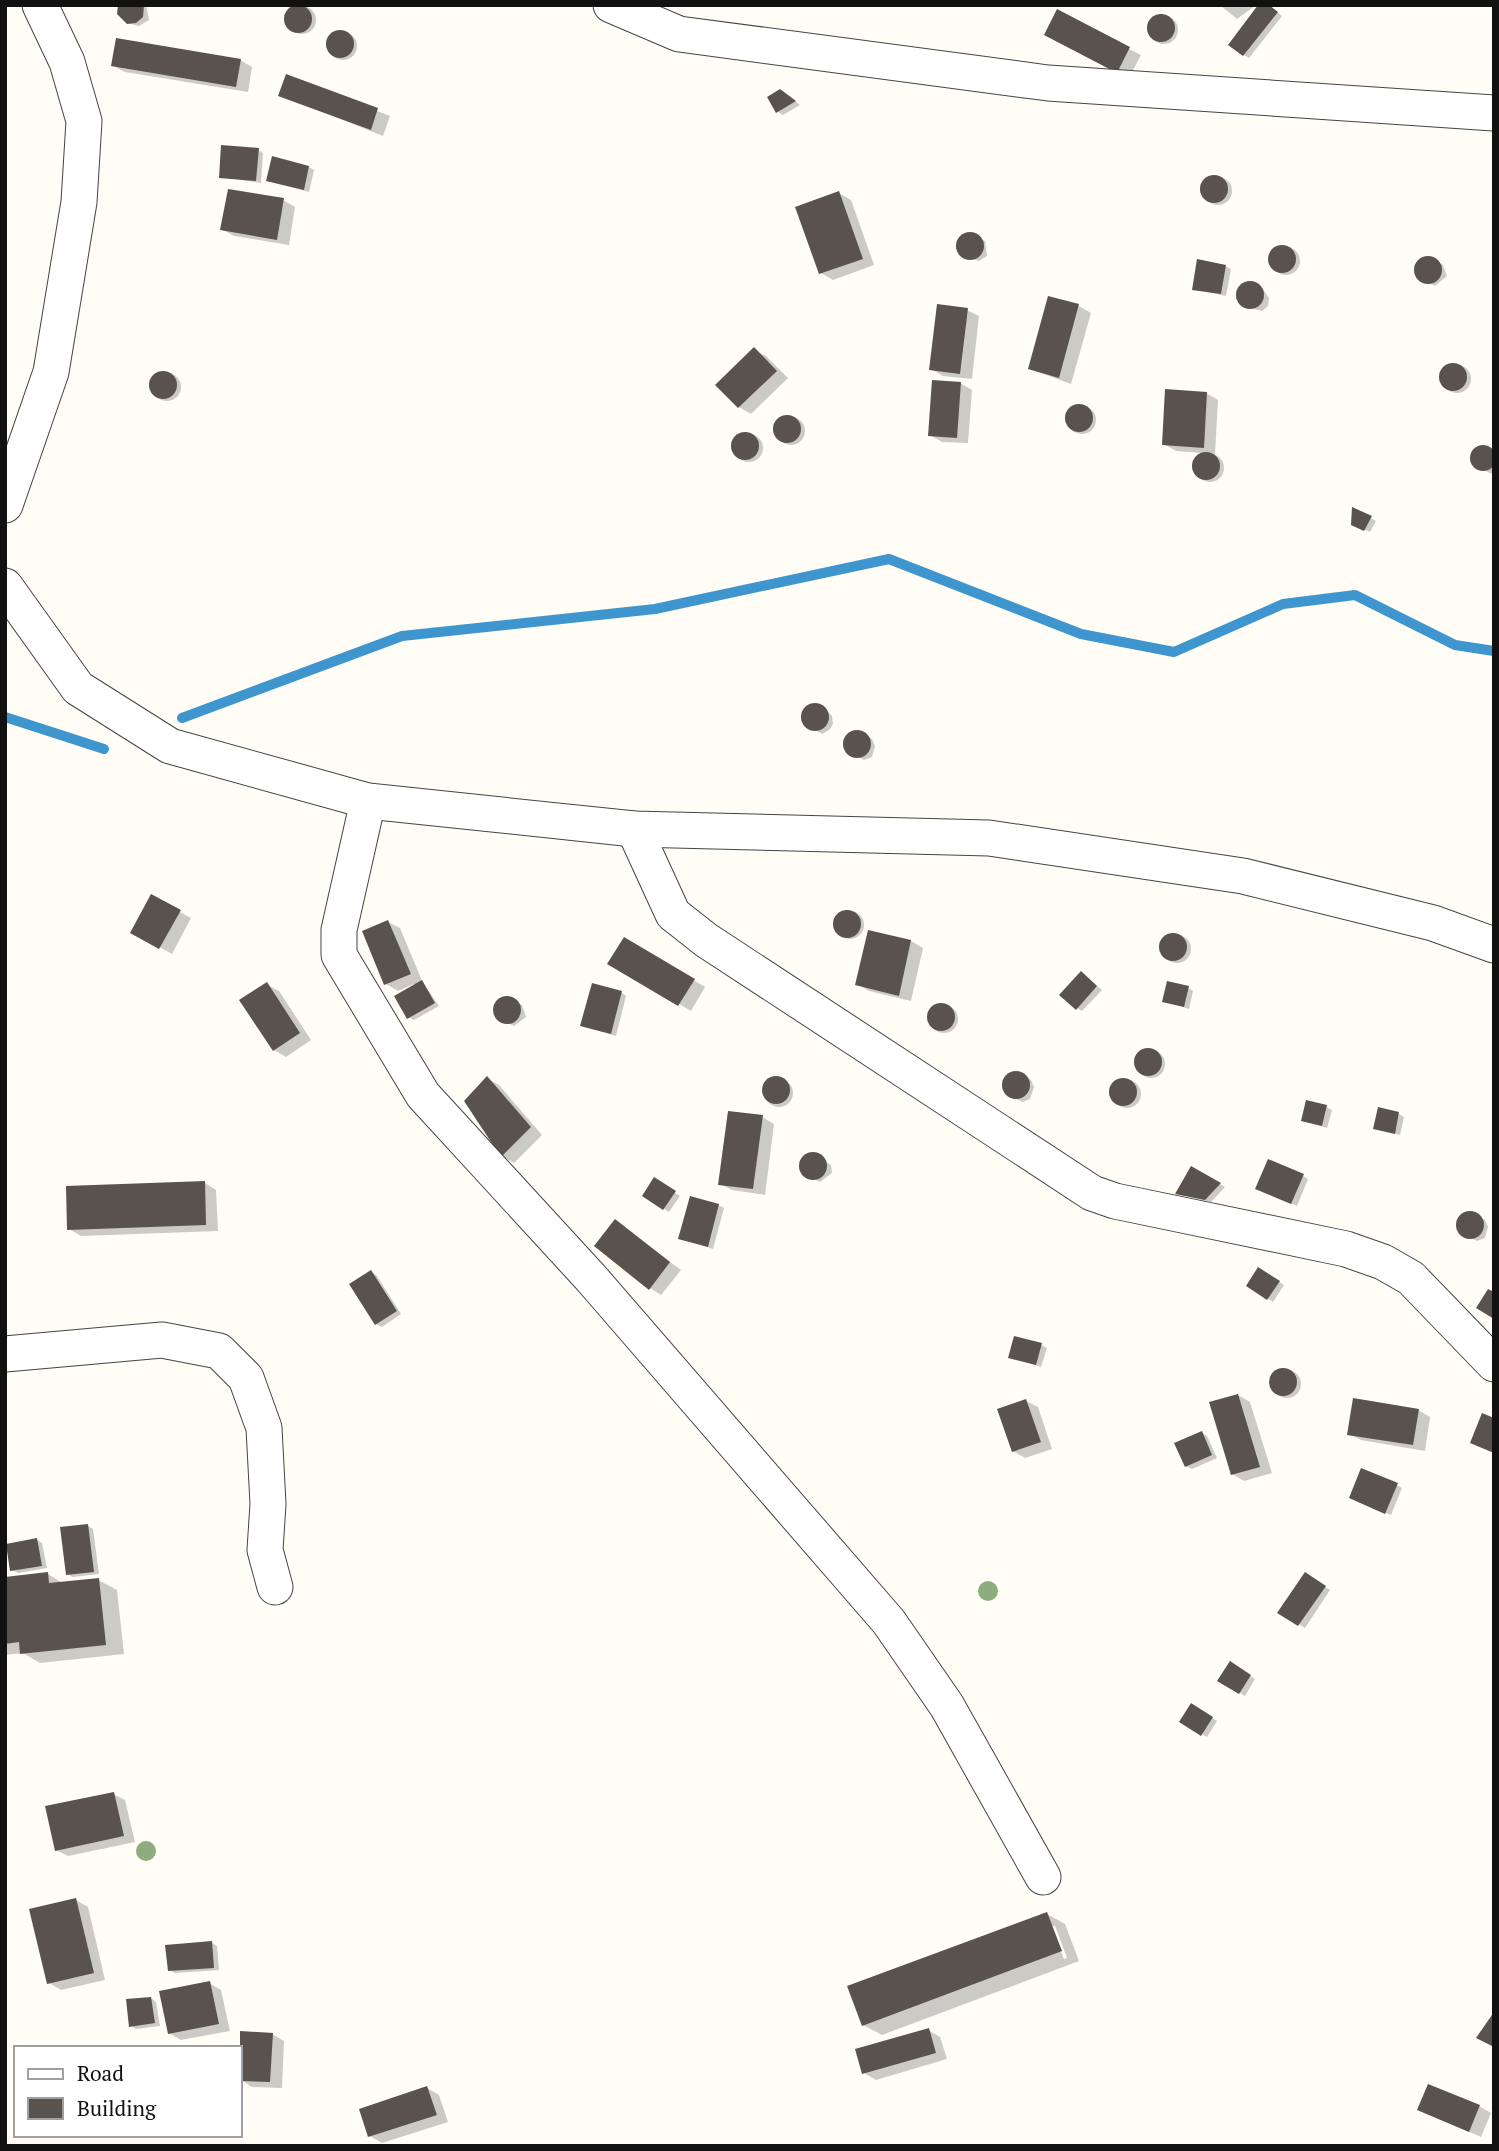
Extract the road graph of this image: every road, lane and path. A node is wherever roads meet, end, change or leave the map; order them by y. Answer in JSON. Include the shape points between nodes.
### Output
{"nodes":[{"id":1,"x":40,"y":5,"type":"edge"},
{"id":2,"x":611,"y":5,"type":"edge"},
{"id":3,"x":1494,"y":113,"type":"edge"},
{"id":4,"x":5,"y":505,"type":"edge"},
{"id":5,"x":5,"y":586,"type":"edge"},
{"id":6,"x":368,"y":801,"type":"junction"},
{"id":7,"x":634,"y":829,"type":"junction"},
{"id":8,"x":1494,"y":946,"type":"edge"},
{"id":9,"x":5,"y":1354,"type":"edge"},
{"id":10,"x":1494,"y":1364,"type":"edge"},
{"id":11,"x":275,"y":1587,"type":"dead end"},
{"id":12,"x":1043,"y":1877,"type":"dead end"}],
"edges":[{"from":1,"to":4,"type":"street","via":[[67,62],[84,121],[79,202],[51,372]]},
{"from":2,"to":3,"type":"street","via":[[679,34],[1048,83]]},
{"from":5,"to":6,"type":"street","via":[[78,688],[170,746]]},
{"from":6,"to":7,"type":"street"},
{"from":6,"to":12,"type":"street","via":[[339,930],[339,955],[423,1095],[591,1278],[889,1622],[947,1706]]},
{"from":7,"to":8,"type":"street","via":[[989,838],[1243,876],[1433,923]]},
{"from":7,"to":10,"type":"street","via":[[673,914],[740,963],[1092,1193],[1346,1249],[1383,1262],[1412,1278]]},
{"from":9,"to":11,"type":"street","via":[[162,1340],[219,1351],[246,1378],[264,1428],[265,1550]]}]}
